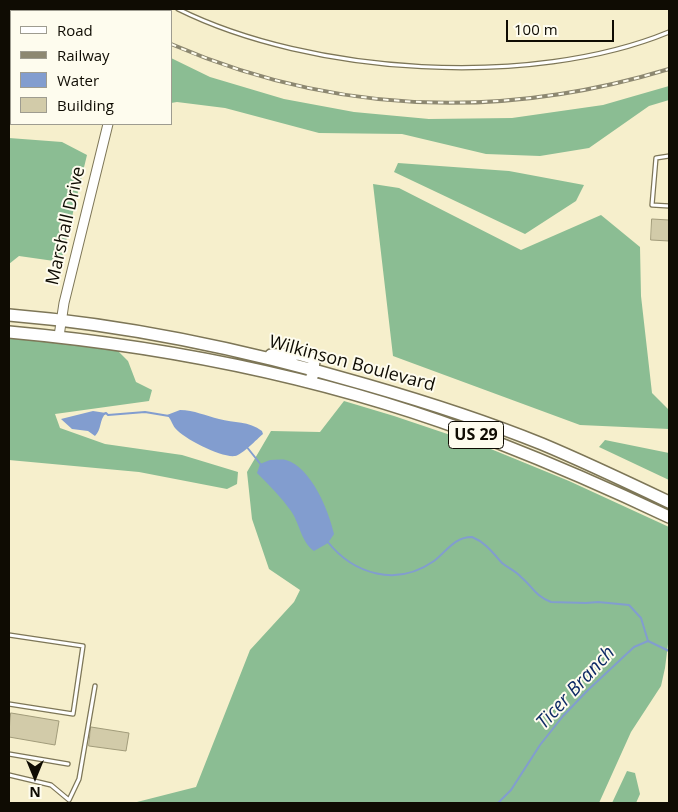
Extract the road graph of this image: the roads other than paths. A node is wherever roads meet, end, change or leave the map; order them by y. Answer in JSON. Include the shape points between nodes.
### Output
{"nodes":[{"id":1,"x":178,"y":9,"type":"edge"},
{"id":2,"x":669,"y":32,"type":"edge"},
{"id":3,"x":108,"y":125,"type":"edge"},
{"id":4,"x":669,"y":156,"type":"edge"},
{"id":5,"x":669,"y":206,"type":"edge"},
{"id":6,"x":9,"y":315,"type":"edge"},
{"id":7,"x":60,"y":321,"type":"junction"},
{"id":8,"x":9,"y":332,"type":"edge"},
{"id":9,"x":59,"y":336,"type":"junction"},
{"id":10,"x":313,"y":369,"type":"junction"},
{"id":11,"x":311,"y":383,"type":"junction"},
{"id":12,"x":669,"y":502,"type":"edge"},
{"id":13,"x":669,"y":517,"type":"edge"},
{"id":14,"x":9,"y":635,"type":"edge"},
{"id":15,"x":95,"y":686,"type":"dead end"},
{"id":16,"x":9,"y":704,"type":"edge"},
{"id":17,"x":9,"y":754,"type":"edge"},
{"id":18,"x":68,"y":764,"type":"dead end"},
{"id":19,"x":9,"y":775,"type":"edge"}],
"edges":[{"from":1,"to":2,"type":"lane","via":[[286,47],[337,58],[433,68],[540,64],[619,49]]},
{"from":3,"to":7,"type":"street","name":"Marshall Drive"},
{"from":4,"to":5,"type":"lane","via":[[656,158],[652,205]]},
{"from":6,"to":7,"type":"main road","name":"Wilkinson Boulevard"},
{"from":7,"to":9,"type":"street","name":"Marshall Drive"},
{"from":7,"to":10,"type":"main road","name":"Wilkinson Boulevard","via":[[192,341],[254,355],[298,354],[314,361]]},
{"from":8,"to":9,"type":"main road","name":"Wilkinson Boulevard","number":"US 29"},
{"from":9,"to":11,"type":"main road","name":"Wilkinson Boulevard","number":"US 29","via":[[181,355]]},
{"from":10,"to":11,"type":"main road"},
{"from":10,"to":12,"type":"main road","name":"Wilkinson Boulevard","number":"US 29","via":[[440,406],[572,457]]},
{"from":11,"to":13,"type":"main road","name":"Wilkinson Boulevard","number":"US 29","via":[[495,441]]},
{"from":14,"to":16,"type":"lane","via":[[83,646],[73,714]]},
{"from":15,"to":19,"type":"lane","via":[[79,779],[69,800],[51,785]]},
{"from":17,"to":18,"type":"lane"}]}
